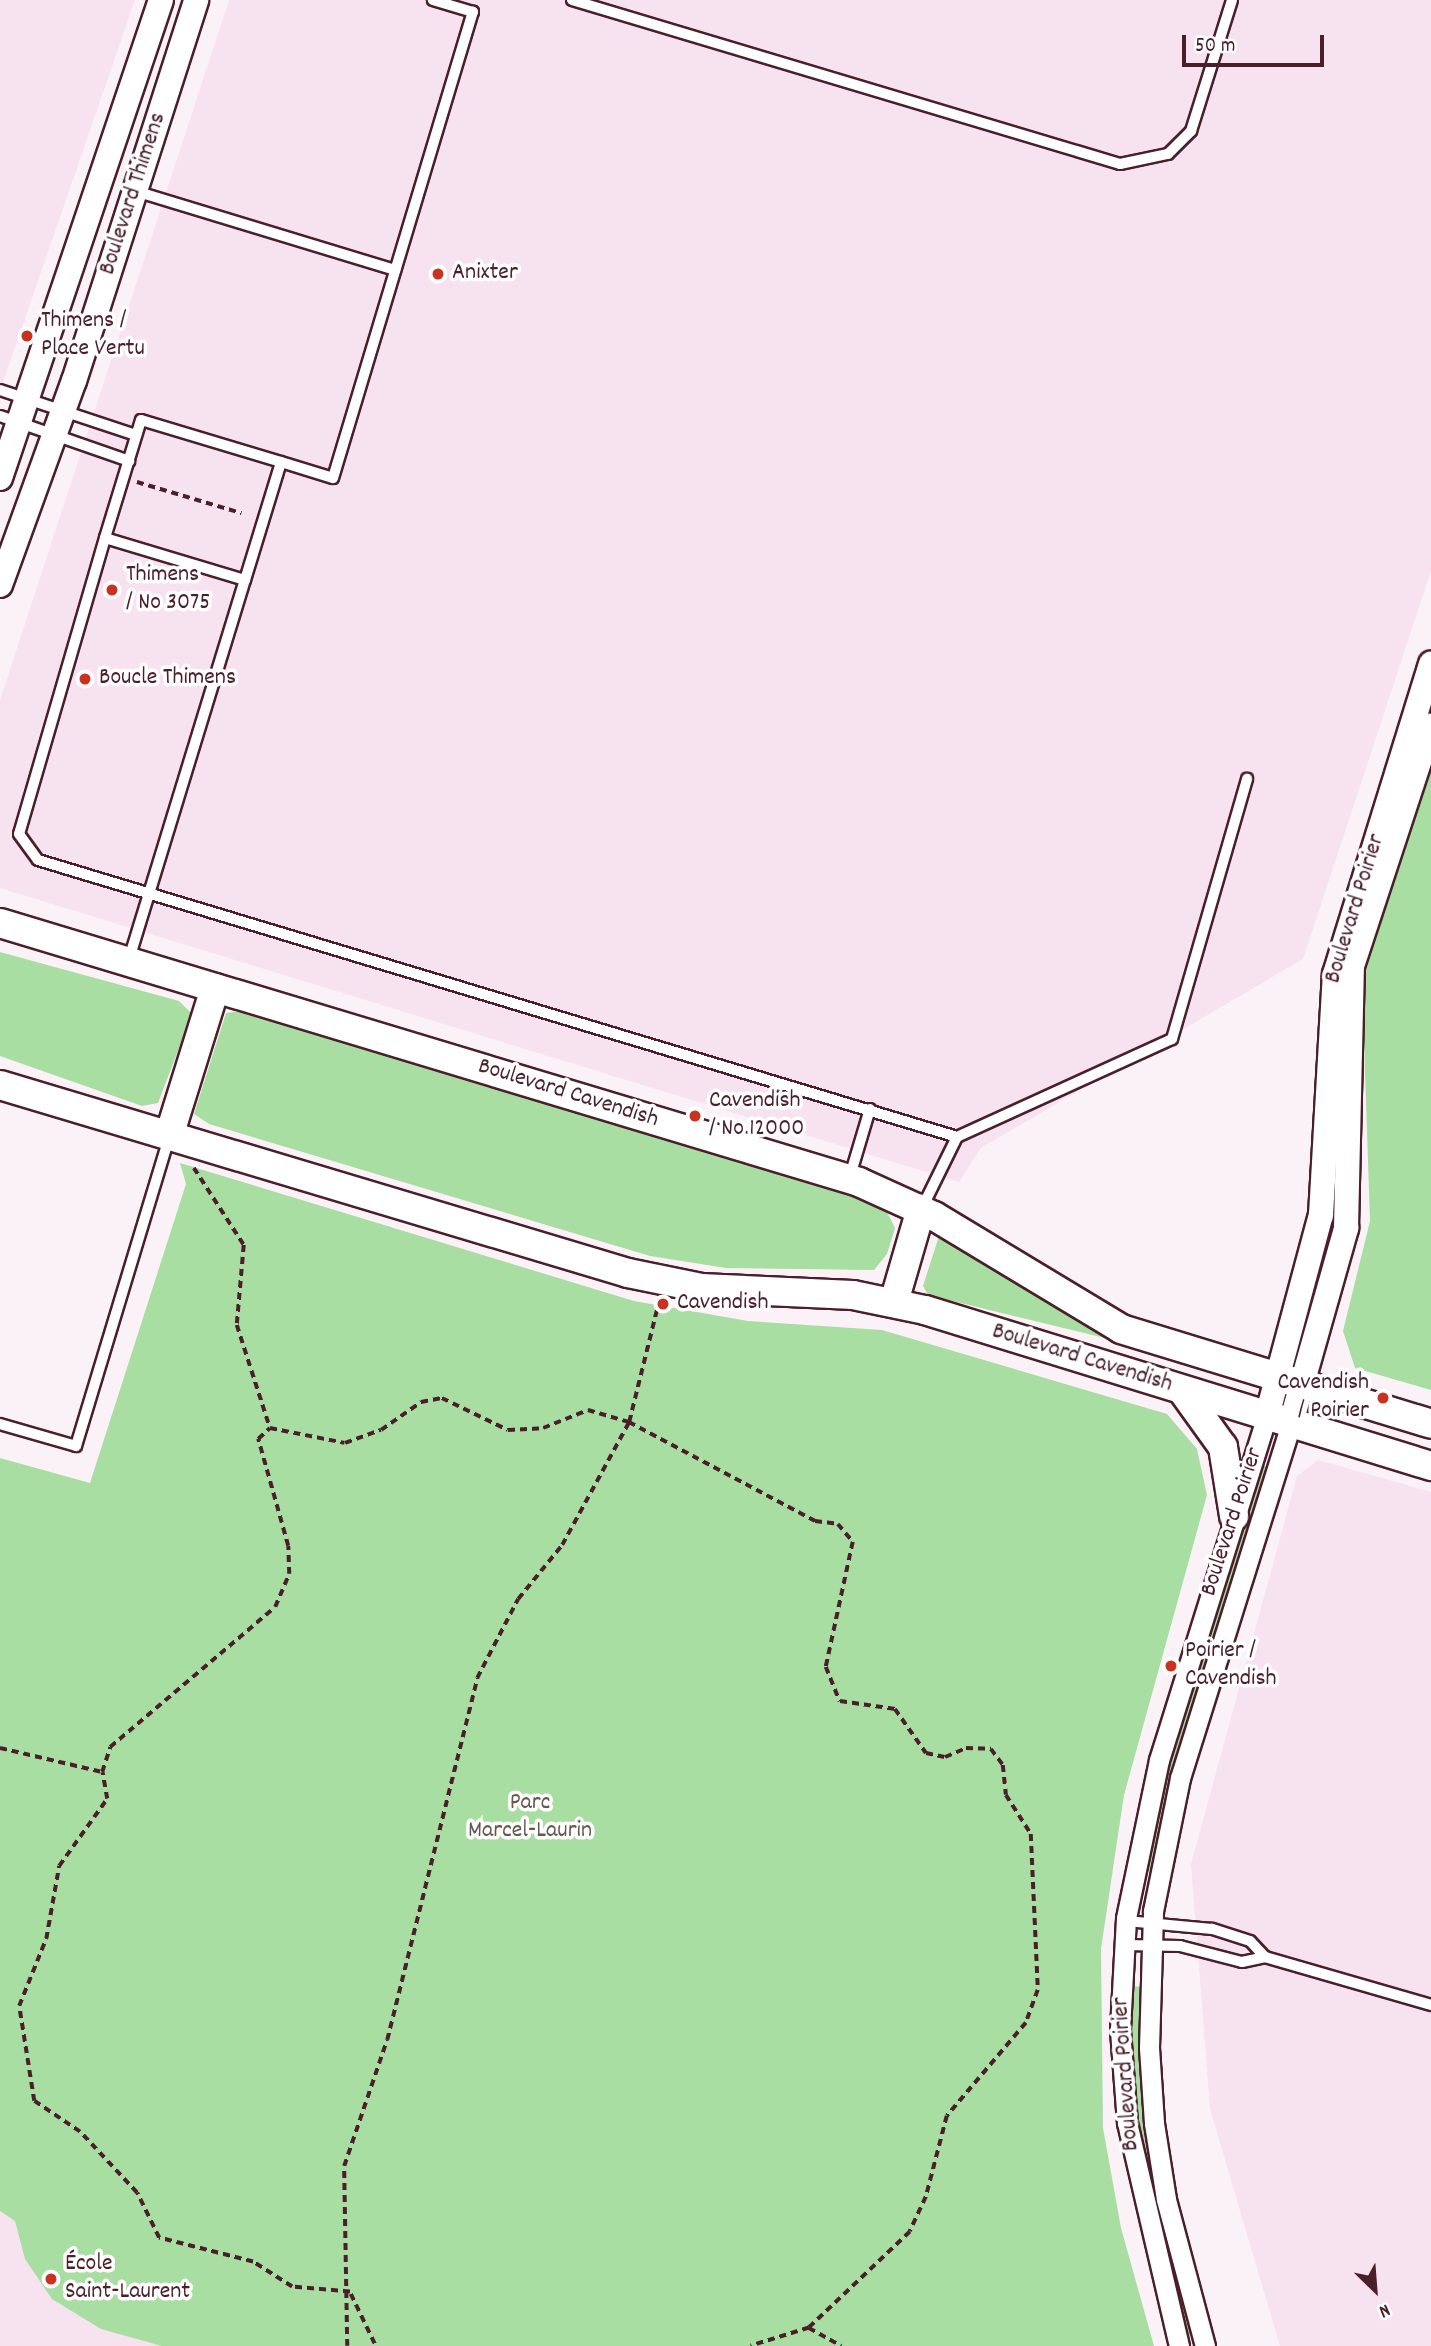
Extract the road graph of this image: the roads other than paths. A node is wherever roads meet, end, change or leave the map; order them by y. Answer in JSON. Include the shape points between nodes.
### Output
{"nodes":[{"id":1,"x":160,"y":0,"type":"edge"},
{"id":2,"x":196,"y":0,"type":"edge"},
{"id":3,"x":433,"y":0,"type":"edge"},
{"id":4,"x":572,"y":0,"type":"edge"},
{"id":5,"x":1233,"y":0,"type":"edge"},
{"id":6,"x":134,"y":191,"type":"junction"},
{"id":7,"x":396,"y":270,"type":"junction"},
{"id":8,"x":0,"y":390,"type":"edge"},
{"id":9,"x":27,"y":398,"type":"junction"},
{"id":10,"x":61,"y":410,"type":"junction"},
{"id":11,"x":9,"y":420,"type":"edge"},
{"id":12,"x":51,"y":435,"type":"junction"},
{"id":13,"x":136,"y":435,"type":"junction"},
{"id":14,"x":128,"y":461,"type":"junction"},
{"id":15,"x":281,"y":462,"type":"junction"},
{"id":16,"x":0,"y":478,"type":"edge"},
{"id":17,"x":105,"y":538,"type":"junction"},
{"id":18,"x":245,"y":580,"type":"junction"},
{"id":19,"x":0,"y":584,"type":"edge"},
{"id":20,"x":1431,"y":663,"type":"edge"},
{"id":21,"x":1431,"y":726,"type":"edge"},
{"id":22,"x":1247,"y":779,"type":"dead end"},
{"id":23,"x":151,"y":893,"type":"junction"},
{"id":24,"x":0,"y":923,"type":"edge"},
{"id":25,"x":128,"y":963,"type":"junction"},
{"id":26,"x":215,"y":988,"type":"junction"},
{"id":27,"x":0,"y":1085,"type":"edge"},
{"id":28,"x":870,"y":1109,"type":"junction"},
{"id":29,"x":169,"y":1136,"type":"junction"},
{"id":30,"x":957,"y":1137,"type":"junction"},
{"id":31,"x":849,"y":1178,"type":"junction"},
{"id":32,"x":921,"y":1209,"type":"junction"},
{"id":33,"x":894,"y":1303,"type":"junction"},
{"id":34,"x":1290,"y":1384,"type":"junction"},
{"id":35,"x":1181,"y":1390,"type":"junction"},
{"id":36,"x":1279,"y":1420,"type":"junction"},
{"id":37,"x":0,"y":1424,"type":"edge"},
{"id":38,"x":1431,"y":1424,"type":"edge"},
{"id":39,"x":1431,"y":1466,"type":"edge"},
{"id":40,"x":1234,"y":1516,"type":"junction"},
{"id":41,"x":1126,"y":1921,"type":"junction"},
{"id":42,"x":1153,"y":1921,"type":"junction"},
{"id":43,"x":1124,"y":1945,"type":"junction"},
{"id":44,"x":1152,"y":1945,"type":"junction"},
{"id":45,"x":1265,"y":1957,"type":"junction"},
{"id":46,"x":1431,"y":2005,"type":"edge"},
{"id":47,"x":1179,"y":2346,"type":"edge"},
{"id":48,"x":1205,"y":2346,"type":"edge"}],
"edges":[{"from":1,"to":9,"type":"street","name":"Boulevard Thimens"},
{"from":2,"to":6,"type":"street","name":"Boulevard Thimens"},
{"from":3,"to":7,"type":"lane","via":[[473,12]]},
{"from":4,"to":5,"type":"lane","via":[[1121,164],[1168,154],[1191,131]]},
{"from":6,"to":7,"type":"lane"},
{"from":6,"to":10,"type":"street","name":"Boulevard Thimens"},
{"from":7,"to":15,"type":"lane","via":[[333,478]]},
{"from":8,"to":9,"type":"lane"},
{"from":9,"to":10,"type":"lane"},
{"from":9,"to":11,"type":"street","name":"Boulevard Thimens"},
{"from":10,"to":12,"type":"street","name":"Boulevard Thimens"},
{"from":10,"to":13,"type":"lane"},
{"from":11,"to":12,"type":"lane"},
{"from":11,"to":16,"type":"street","name":"Boulevard Thimens"},
{"from":12,"to":14,"type":"lane"},
{"from":12,"to":19,"type":"street","name":"Boulevard Thimens"},
{"from":13,"to":14,"type":"lane"},
{"from":13,"to":15,"type":"lane","via":[[141,420]]},
{"from":14,"to":17,"type":"lane"},
{"from":15,"to":18,"type":"lane"},
{"from":17,"to":18,"type":"lane"},
{"from":17,"to":23,"type":"lane","via":[[19,834],[37,860]]},
{"from":18,"to":23,"type":"lane"},
{"from":20,"to":34,"type":"street","name":"Boulevard Poirier","via":[[1335,974],[1322,1205]]},
{"from":21,"to":34,"type":"street","name":"Boulevard Poirier","via":[[1352,966],[1346,1228]]},
{"from":22,"to":30,"type":"lane","via":[[1172,1040]]},
{"from":23,"to":25,"type":"lane"},
{"from":23,"to":28,"type":"lane"},
{"from":24,"to":25,"type":"main road","name":"Boulevard Cavendish"},
{"from":25,"to":26,"type":"main road","name":"Boulevard Cavendish"},
{"from":26,"to":29,"type":"main road"},
{"from":26,"to":31,"type":"main road","name":"Boulevard Cavendish"},
{"from":27,"to":29,"type":"main road","name":"Boulevard Cavendish"},
{"from":28,"to":30,"type":"lane"},
{"from":28,"to":31,"type":"lane"},
{"from":29,"to":33,"type":"main road","name":"Boulevard Cavendish","via":[[654,1279]]},
{"from":29,"to":37,"type":"lane","via":[[76,1446]]},
{"from":30,"to":32,"type":"lane"},
{"from":31,"to":32,"type":"main road","name":"Boulevard Cavendish"},
{"from":32,"to":33,"type":"main road"},
{"from":32,"to":34,"type":"main road","name":"Boulevard Cavendish","via":[[1111,1324]]},
{"from":33,"to":35,"type":"main road","name":"Boulevard Cavendish"},
{"from":34,"to":36,"type":"street","name":"Boulevard Poirier"},
{"from":34,"to":38,"type":"main road","name":"Boulevard Cavendish"},
{"from":35,"to":36,"type":"main road","name":"Boulevard Cavendish"},
{"from":35,"to":40,"type":"main road","via":[[1223,1447]]},
{"from":36,"to":39,"type":"main road","name":"Boulevard Cavendish"},
{"from":36,"to":40,"type":"street","name":"Boulevard Poirier"},
{"from":36,"to":42,"type":"street","name":"Boulevard Poirier","via":[[1180,1778]]},
{"from":40,"to":41,"type":"street","name":"Boulevard Poirier","via":[[1150,1793]]},
{"from":41,"to":42,"type":"lane"},
{"from":41,"to":43,"type":"street","name":"Boulevard Poirier"},
{"from":42,"to":44,"type":"street","name":"Boulevard Poirier"},
{"from":42,"to":45,"type":"lane","via":[[1250,1941]]},
{"from":43,"to":44,"type":"lane"},
{"from":43,"to":47,"type":"street","name":"Boulevard Poirier","via":[[1121,2029],[1127,2123]]},
{"from":44,"to":45,"type":"lane","via":[[1242,1962]]},
{"from":44,"to":48,"type":"street","name":"Boulevard Poirier","via":[[1149,2048],[1157,2148]]},
{"from":45,"to":46,"type":"lane"}]}
